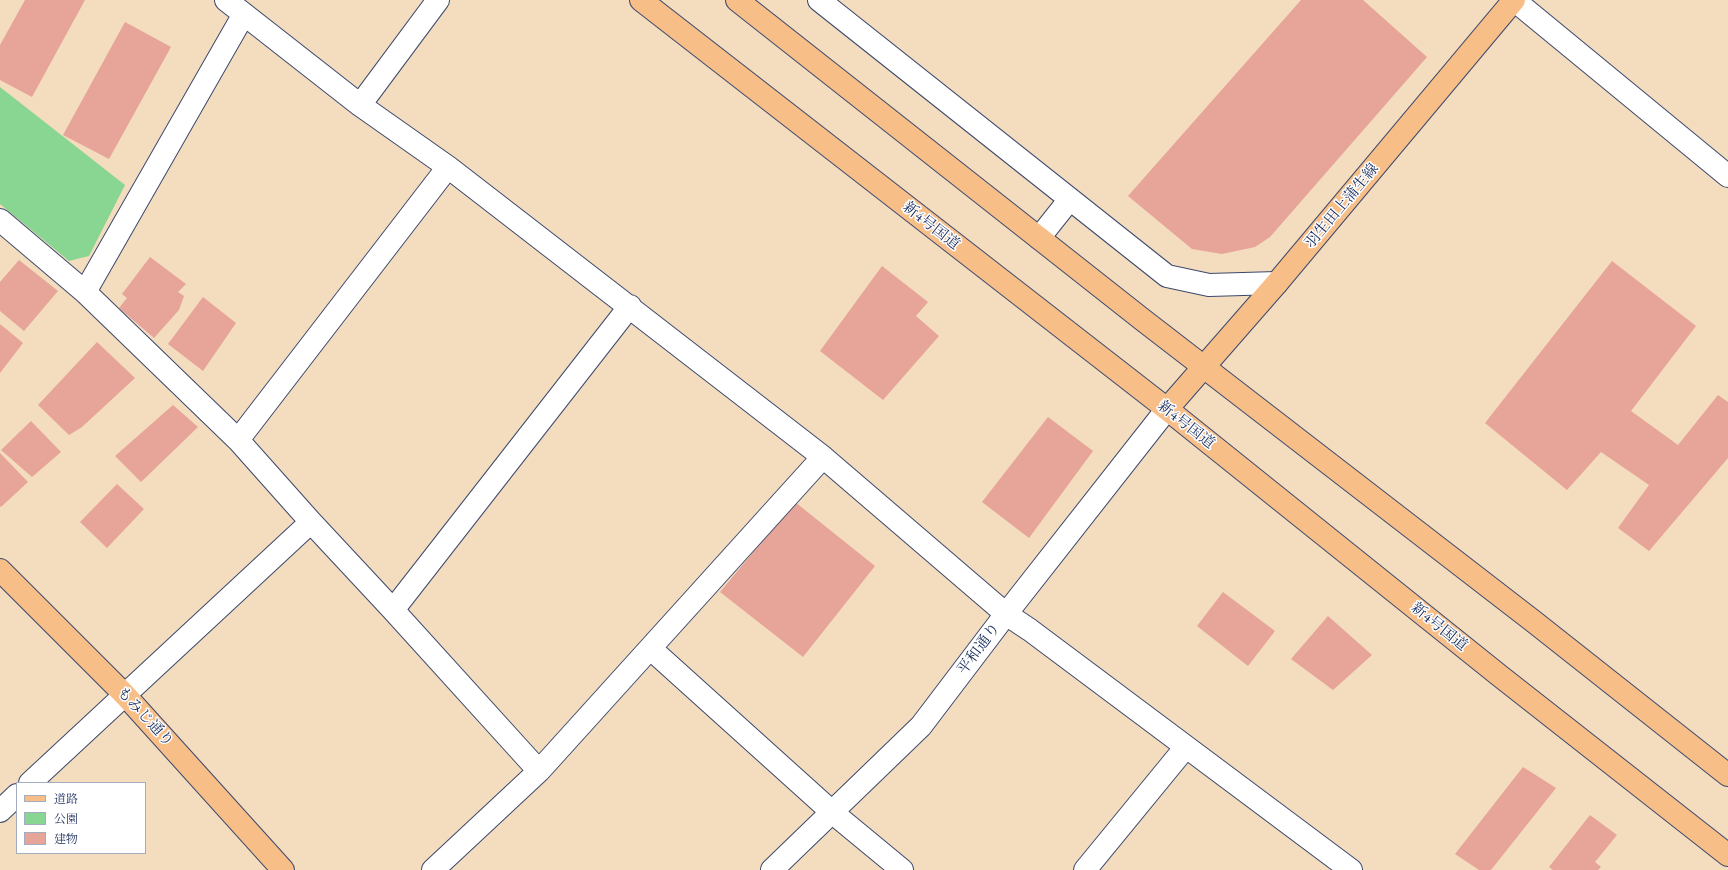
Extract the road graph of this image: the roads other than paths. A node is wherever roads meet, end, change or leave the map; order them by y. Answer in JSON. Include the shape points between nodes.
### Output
{"nodes":[{"id":1,"x":226,"y":0,"type":"edge"},
{"id":2,"x":438,"y":0,"type":"edge"},
{"id":3,"x":641,"y":0,"type":"edge"},
{"id":4,"x":737,"y":0,"type":"edge"},
{"id":5,"x":819,"y":0,"type":"edge"},
{"id":6,"x":1514,"y":0,"type":"edge"},
{"id":7,"x":244,"y":14,"type":"junction"},
{"id":8,"x":360,"y":105,"type":"junction"},
{"id":9,"x":448,"y":167,"type":"junction"},
{"id":10,"x":1728,"y":176,"type":"edge"},
{"id":11,"x":1070,"y":199,"type":"junction"},
{"id":12,"x":0,"y":220,"type":"edge"},
{"id":13,"x":1039,"y":238,"type":"junction"},
{"id":14,"x":1277,"y":283,"type":"junction"},
{"id":15,"x":85,"y":292,"type":"junction"},
{"id":16,"x":630,"y":306,"type":"junction"},
{"id":17,"x":1204,"y":368,"type":"junction"},
{"id":18,"x":1167,"y":409,"type":"junction"},
{"id":19,"x":238,"y":440,"type":"junction"},
{"id":20,"x":823,"y":457,"type":"junction"},
{"id":21,"x":311,"y":522,"type":"junction"},
{"id":22,"x":0,"y":570,"type":"edge"},
{"id":23,"x":393,"y":610,"type":"junction"},
{"id":24,"x":1006,"y":614,"type":"junction"},
{"id":25,"x":651,"y":648,"type":"junction"},
{"id":26,"x":125,"y":695,"type":"junction"},
{"id":27,"x":1186,"y":748,"type":"junction"},
{"id":28,"x":539,"y":771,"type":"junction"},
{"id":29,"x":1728,"y":775,"type":"edge"},
{"id":30,"x":31,"y":782,"type":"edge"},
{"id":31,"x":16,"y":796,"type":"edge"},
{"id":32,"x":0,"y":811,"type":"edge"},
{"id":33,"x":834,"y":812,"type":"junction"},
{"id":34,"x":1728,"y":854,"type":"edge"},
{"id":35,"x":1339,"y":866,"type":"edge"},
{"id":36,"x":283,"y":870,"type":"edge"},
{"id":37,"x":433,"y":870,"type":"edge"},
{"id":38,"x":772,"y":870,"type":"edge"},
{"id":39,"x":902,"y":870,"type":"edge"},
{"id":40,"x":1085,"y":870,"type":"edge"}],
"edges":[{"from":1,"to":7,"type":"street"},
{"from":2,"to":8,"type":"street"},
{"from":3,"to":18,"type":"main road","name":"新4号国道"},
{"from":4,"to":13,"type":"main road"},
{"from":5,"to":11,"type":"street"},
{"from":6,"to":10,"type":"street"},
{"from":6,"to":14,"type":"main road","name":"羽生田上蒲生線"},
{"from":7,"to":8,"type":"street"},
{"from":7,"to":15,"type":"street"},
{"from":8,"to":9,"type":"street"},
{"from":9,"to":16,"type":"street"},
{"from":9,"to":19,"type":"street"},
{"from":11,"to":13,"type":"street"},
{"from":11,"to":14,"type":"street","via":[[1167,276],[1209,285]]},
{"from":12,"to":15,"type":"street"},
{"from":13,"to":17,"type":"main road"},
{"from":14,"to":17,"type":"main road","name":"羽生田上蒲生線"},
{"from":15,"to":19,"type":"street"},
{"from":16,"to":20,"type":"street"},
{"from":16,"to":23,"type":"street"},
{"from":17,"to":18,"type":"main road","name":"羽生田上蒲生線"},
{"from":17,"to":29,"type":"main road","via":[[1533,621]]},
{"from":18,"to":24,"type":"street","name":"平和通り"},
{"from":18,"to":34,"type":"main road","name":"新4号国道","via":[[1500,676]]},
{"from":19,"to":21,"type":"street"},
{"from":20,"to":24,"type":"street"},
{"from":20,"to":25,"type":"street"},
{"from":21,"to":23,"type":"street"},
{"from":21,"to":26,"type":"street"},
{"from":22,"to":26,"type":"main road","name":"もみじ通り"},
{"from":23,"to":28,"type":"street"},
{"from":24,"to":27,"type":"street"},
{"from":24,"to":33,"type":"street","name":"平和通り","via":[[921,726]]},
{"from":25,"to":28,"type":"street"},
{"from":25,"to":33,"type":"street"},
{"from":26,"to":30,"type":"street"},
{"from":26,"to":36,"type":"main road","name":"もみじ通り"},
{"from":27,"to":35,"type":"street"},
{"from":27,"to":40,"type":"street"},
{"from":28,"to":37,"type":"street"},
{"from":31,"to":32,"type":"street"},
{"from":33,"to":38,"type":"street","name":"平和通り"},
{"from":33,"to":39,"type":"street"}]}
